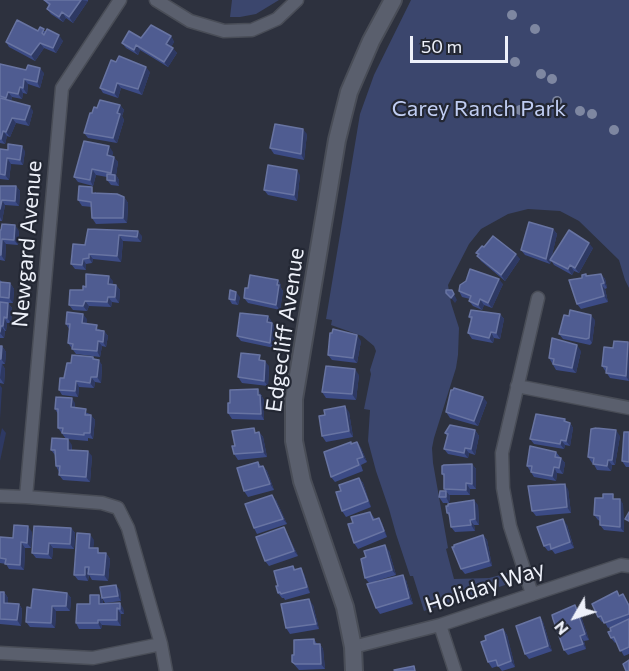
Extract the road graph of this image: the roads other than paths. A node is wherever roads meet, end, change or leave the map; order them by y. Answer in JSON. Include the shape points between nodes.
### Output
{"nodes":[{"id":1,"x":120,"y":0,"type":"edge"},
{"id":2,"x":156,"y":0,"type":"edge"},
{"id":3,"x":297,"y":0,"type":"edge"},
{"id":4,"x":393,"y":0,"type":"edge"},
{"id":5,"x":538,"y":298,"type":"dead end"},
{"id":6,"x":517,"y":386,"type":"junction"},
{"id":7,"x":629,"y":408,"type":"edge"},
{"id":8,"x":0,"y":496,"type":"edge"},
{"id":9,"x":26,"y":497,"type":"junction"},
{"id":10,"x":629,"y":566,"type":"edge"},
{"id":11,"x":532,"y":594,"type":"junction"},
{"id":12,"x":440,"y":625,"type":"junction"},
{"id":13,"x":161,"y":644,"type":"junction"},
{"id":14,"x":353,"y":647,"type":"junction"},
{"id":15,"x":0,"y":653,"type":"edge"},
{"id":16,"x":166,"y":671,"type":"edge"},
{"id":17,"x":354,"y":671,"type":"edge"},
{"id":18,"x":455,"y":671,"type":"edge"}],
"edges":[{"from":1,"to":9,"type":"street","name":"Newgard Avenue","via":[[62,88]]},
{"from":2,"to":3,"type":"street","via":[[190,21],[224,31],[252,30],[276,19]]},
{"from":4,"to":14,"type":"street","name":"Edgecliff Avenue","via":[[349,92],[337,140],[294,399],[294,441],[302,482],[345,607]]},
{"from":5,"to":6,"type":"street"},
{"from":6,"to":7,"type":"street"},
{"from":6,"to":11,"type":"street","via":[[502,453],[503,489],[510,526]]},
{"from":8,"to":9,"type":"street"},
{"from":9,"to":13,"type":"street","via":[[102,503],[118,508],[128,528]]},
{"from":10,"to":11,"type":"street","name":"Holiday Way","via":[[621,565]]},
{"from":11,"to":12,"type":"street","name":"Holiday Way"},
{"from":12,"to":14,"type":"street","name":"Holiday Way"},
{"from":12,"to":18,"type":"street"},
{"from":13,"to":15,"type":"street","via":[[93,658]]},
{"from":13,"to":16,"type":"street"},
{"from":14,"to":17,"type":"street","name":"Edgecliff Avenue"}]}
